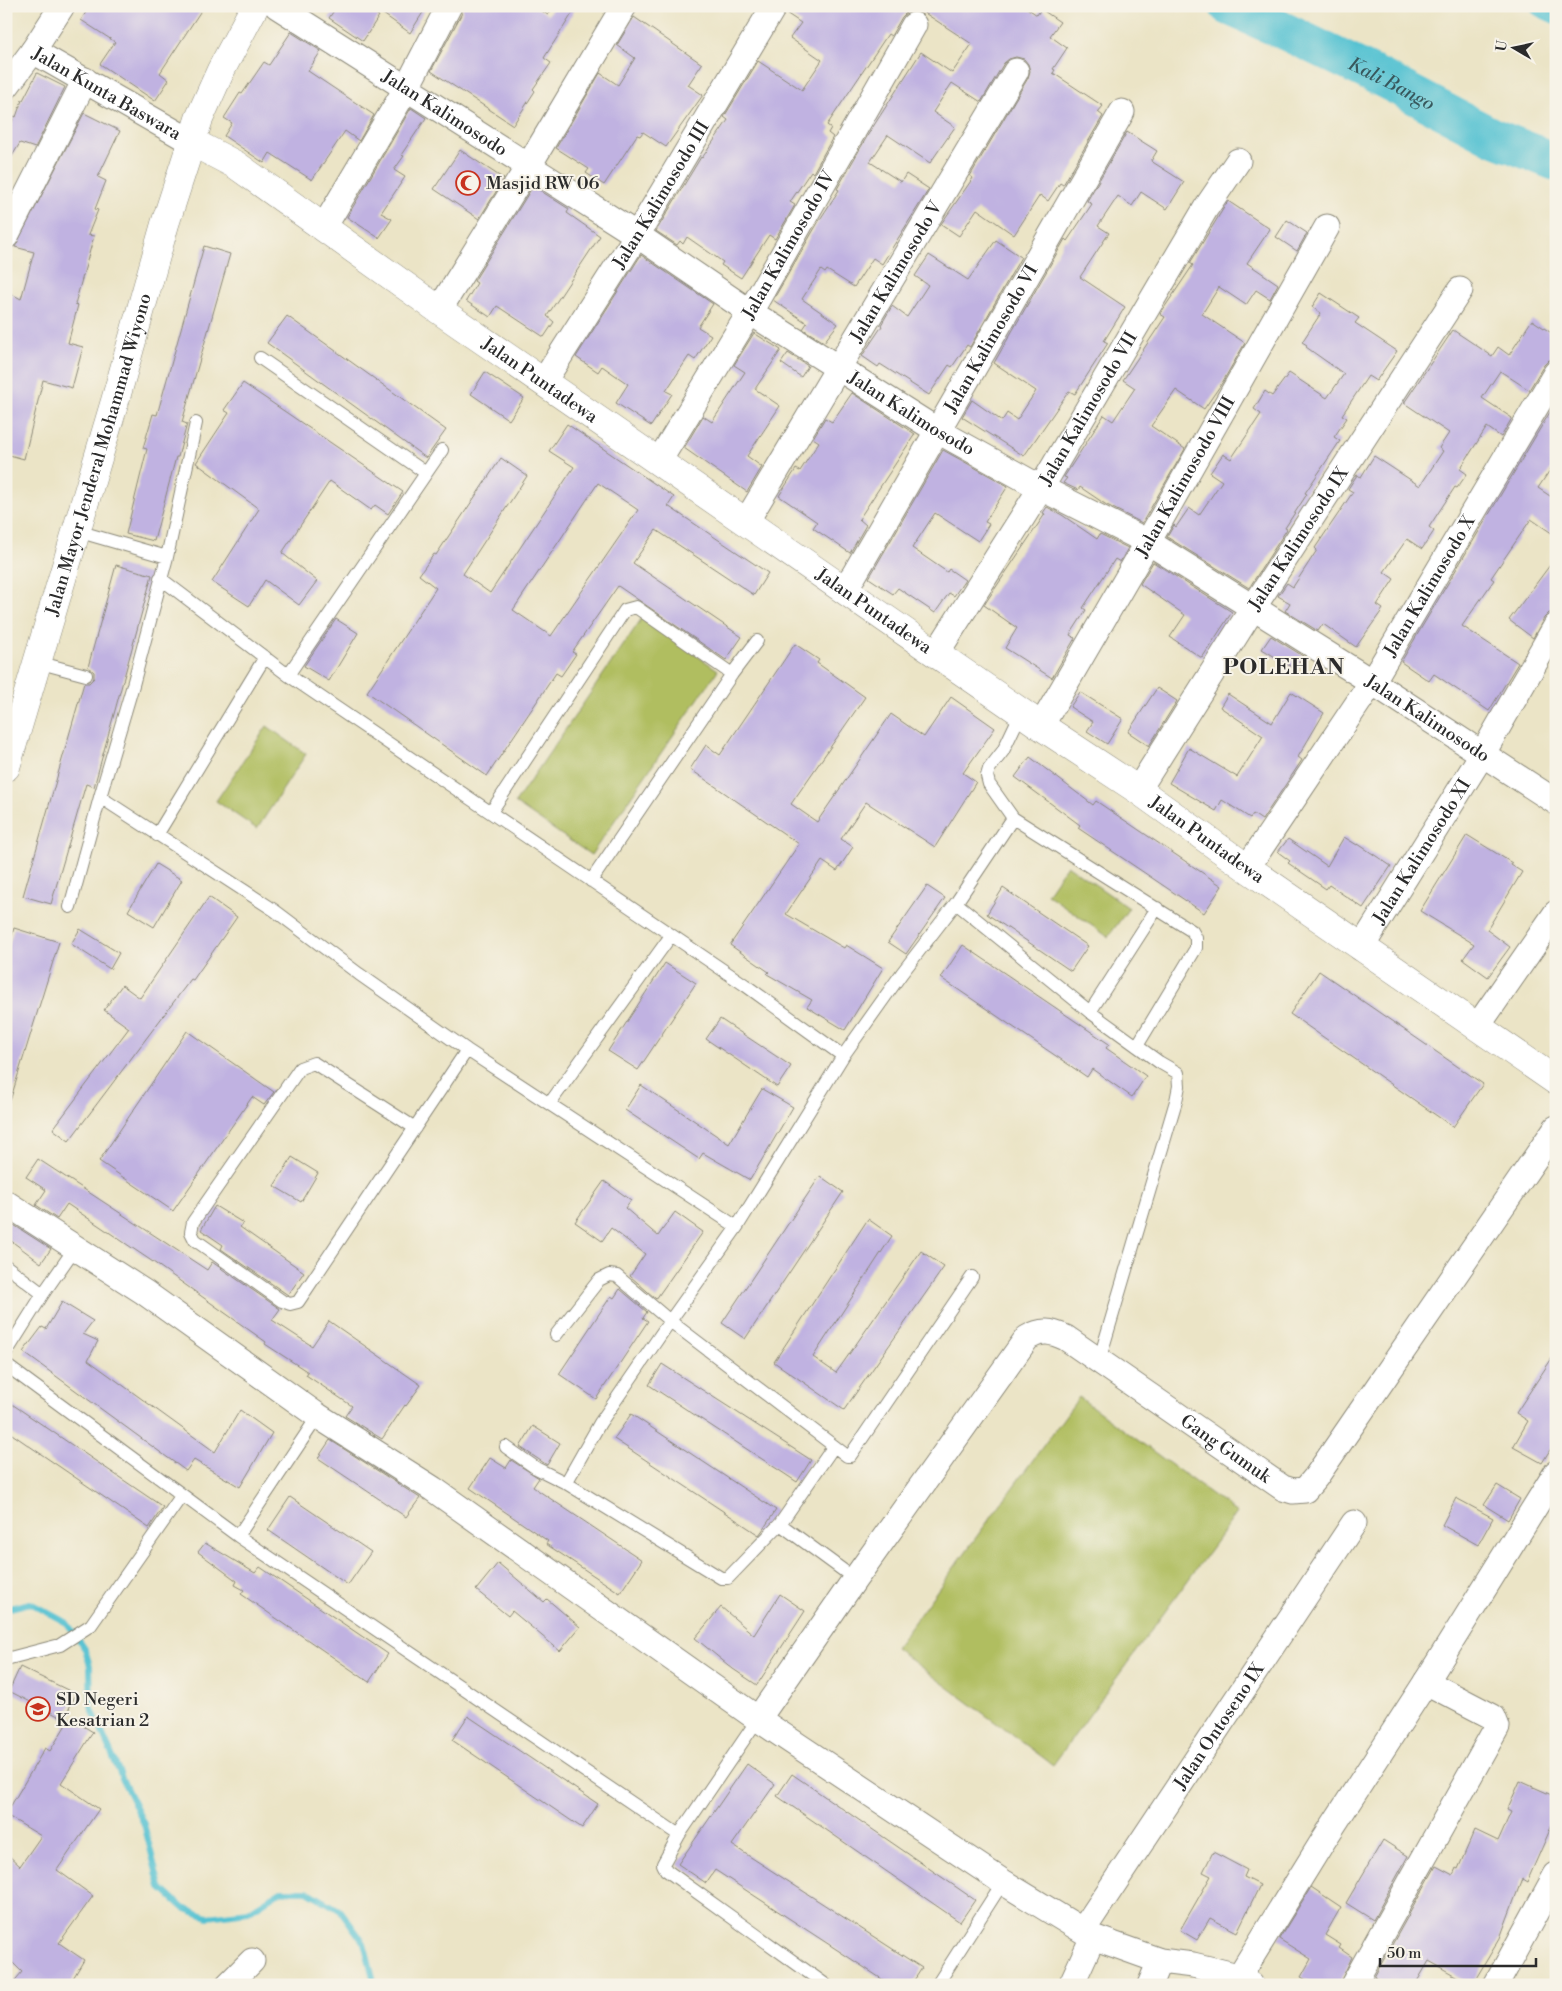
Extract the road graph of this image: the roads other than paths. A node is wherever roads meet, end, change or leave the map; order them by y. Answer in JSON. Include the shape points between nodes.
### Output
{"nodes":[{"id":1,"x":62,"y":6,"type":"edge"},
{"id":2,"x":255,"y":6,"type":"edge"},
{"id":3,"x":277,"y":6,"type":"edge"},
{"id":4,"x":449,"y":6,"type":"edge"},
{"id":5,"x":624,"y":6,"type":"edge"},
{"id":6,"x":774,"y":6,"type":"edge"},
{"id":7,"x":914,"y":25,"type":"dead end"},
{"id":8,"x":33,"y":51,"type":"junction"},
{"id":9,"x":1016,"y":71,"type":"dead end"},
{"id":10,"x":85,"y":80,"type":"junction"},
{"id":11,"x":6,"y":86,"type":"edge"},
{"id":12,"x":406,"y":89,"type":"junction"},
{"id":13,"x":1122,"y":112,"type":"dead end"},
{"id":14,"x":192,"y":142,"type":"junction"},
{"id":15,"x":1238,"y":161,"type":"dead end"},
{"id":16,"x":528,"y":167,"type":"junction"},
{"id":17,"x":324,"y":227,"type":"junction"},
{"id":18,"x":1327,"y":227,"type":"dead end"},
{"id":19,"x":637,"y":235,"type":"junction"},
{"id":20,"x":6,"y":236,"type":"edge"},
{"id":21,"x":1460,"y":290,"type":"dead end"},
{"id":22,"x":439,"y":310,"type":"junction"},
{"id":23,"x":750,"y":312,"type":"junction"},
{"id":24,"x":260,"y":358,"type":"dead end"},
{"id":25,"x":838,"y":368,"type":"junction"},
{"id":26,"x":1556,"y":373,"type":"edge"},
{"id":27,"x":544,"y":381,"type":"junction"},
{"id":28,"x":196,"y":423,"type":"dead end"},
{"id":29,"x":938,"y":431,"type":"junction"},
{"id":30,"x":442,"y":450,"type":"dead end"},
{"id":31,"x":659,"y":461,"type":"junction"},
{"id":32,"x":426,"y":473,"type":"junction"},
{"id":33,"x":1041,"y":488,"type":"junction"},
{"id":34,"x":746,"y":522,"type":"junction"},
{"id":35,"x":77,"y":532,"type":"junction"},
{"id":36,"x":1148,"y":542,"type":"junction"},
{"id":37,"x":167,"y":557,"type":"junction"},
{"id":38,"x":160,"y":578,"type":"junction"},
{"id":39,"x":844,"y":589,"type":"junction"},
{"id":40,"x":1253,"y":608,"type":"junction"},
{"id":41,"x":1556,"y":626,"type":"edge"},
{"id":42,"x":757,"y":641,"type":"dead end"},
{"id":43,"x":936,"y":654,"type":"junction"},
{"id":44,"x":265,"y":657,"type":"junction"},
{"id":45,"x":37,"y":662,"type":"junction"},
{"id":46,"x":732,"y":674,"type":"junction"},
{"id":47,"x":86,"y":675,"type":"dead end"},
{"id":48,"x":288,"y":675,"type":"junction"},
{"id":49,"x":1372,"y":682,"type":"junction"},
{"id":50,"x":1031,"y":720,"type":"junction"},
{"id":51,"x":1483,"y":753,"type":"junction"},
{"id":52,"x":6,"y":767,"type":"edge"},
{"id":53,"x":1138,"y":790,"type":"junction"},
{"id":54,"x":100,"y":796,"type":"junction"},
{"id":55,"x":1556,"y":802,"type":"edge"},
{"id":56,"x":491,"y":812,"type":"junction"},
{"id":57,"x":1013,"y":818,"type":"junction"},
{"id":58,"x":157,"y":835,"type":"junction"},
{"id":59,"x":1247,"y":868,"type":"junction"},
{"id":60,"x":592,"y":881,"type":"junction"},
{"id":61,"x":956,"y":903,"type":"junction"},
{"id":62,"x":70,"y":907,"type":"dead end"},
{"id":63,"x":1157,"y":908,"type":"junction"},
{"id":64,"x":1556,"y":913,"type":"edge"},
{"id":65,"x":670,"y":937,"type":"junction"},
{"id":66,"x":1361,"y":948,"type":"junction"},
{"id":67,"x":1090,"y":1012,"type":"junction"},
{"id":68,"x":1477,"y":1027,"type":"junction"},
{"id":69,"x":1137,"y":1046,"type":"junction"},
{"id":70,"x":468,"y":1050,"type":"junction"},
{"id":71,"x":842,"y":1056,"type":"junction"},
{"id":72,"x":1556,"y":1081,"type":"edge"},
{"id":73,"x":550,"y":1103,"type":"junction"},
{"id":74,"x":415,"y":1128,"type":"junction"},
{"id":75,"x":1556,"y":1128,"type":"edge"},
{"id":76,"x":6,"y":1203,"type":"edge"},
{"id":77,"x":737,"y":1227,"type":"junction"},
{"id":78,"x":75,"y":1248,"type":"junction"},
{"id":79,"x":6,"y":1266,"type":"edge"},
{"id":80,"x":972,"y":1277,"type":"dead end"},
{"id":81,"x":43,"y":1294,"type":"junction"},
{"id":82,"x":670,"y":1321,"type":"junction"},
{"id":83,"x":556,"y":1335,"type":"dead end"},
{"id":84,"x":6,"y":1353,"type":"edge"},
{"id":85,"x":1099,"y":1361,"type":"junction"},
{"id":86,"x":6,"y":1365,"type":"edge"},
{"id":87,"x":318,"y":1416,"type":"junction"},
{"id":88,"x":834,"y":1446,"type":"junction"},
{"id":89,"x":506,"y":1447,"type":"dead end"},
{"id":90,"x":1556,"y":1473,"type":"edge"},
{"id":91,"x":566,"y":1483,"type":"junction"},
{"id":92,"x":182,"y":1495,"type":"junction"},
{"id":93,"x":1354,"y":1523,"type":"dead end"},
{"id":94,"x":780,"y":1524,"type":"junction"},
{"id":95,"x":238,"y":1536,"type":"junction"},
{"id":96,"x":855,"y":1579,"type":"junction"},
{"id":97,"x":6,"y":1659,"type":"edge"},
{"id":98,"x":1426,"y":1682,"type":"junction"},
{"id":99,"x":758,"y":1719,"type":"junction"},
{"id":100,"x":679,"y":1835,"type":"junction"},
{"id":101,"x":1556,"y":1874,"type":"edge"},
{"id":102,"x":1003,"y":1882,"type":"junction"},
{"id":103,"x":1088,"y":1933,"type":"junction"},
{"id":104,"x":252,"y":1961,"type":"dead end"},
{"id":105,"x":1160,"y":1961,"type":"junction"},
{"id":106,"x":1241,"y":1982,"type":"edge"},
{"id":107,"x":228,"y":1985,"type":"edge"},
{"id":108,"x":826,"y":1985,"type":"edge"},
{"id":109,"x":937,"y":1985,"type":"edge"},
{"id":110,"x":1071,"y":1985,"type":"edge"},
{"id":111,"x":1150,"y":1985,"type":"edge"},
{"id":112,"x":1353,"y":1985,"type":"edge"},
{"id":113,"x":1496,"y":1985,"type":"edge"}],
"edges":[{"from":1,"to":8,"type":"street"},
{"from":2,"to":14,"type":"street","name":"Jalan Mayor Jenderal Mohammad Wiyono","via":[[221,70]]},
{"from":3,"to":12,"type":"street","name":"Jalan Kalimosodo"},
{"from":4,"to":12,"type":"street"},
{"from":5,"to":16,"type":"street"},
{"from":6,"to":19,"type":"street","name":"Jalan Kalimosodo III"},
{"from":7,"to":23,"type":"street","name":"Jalan Kalimosodo IV"},
{"from":8,"to":10,"type":"street","name":"Jalan Kunta Baswara"},
{"from":8,"to":11,"type":"street","name":"Jalan Kunta Baswara"},
{"from":9,"to":25,"type":"street","name":"Jalan Kalimosodo V"},
{"from":10,"to":14,"type":"street","name":"Jalan Kunta Baswara"},
{"from":10,"to":20,"type":"street"},
{"from":12,"to":16,"type":"street","name":"Jalan Kalimosodo"},
{"from":12,"to":17,"type":"street"},
{"from":13,"to":29,"type":"street","name":"Jalan Kalimosodo VI"},
{"from":14,"to":17,"type":"street","name":"Jalan Puntadewa","via":[[236,165]]},
{"from":14,"to":35,"type":"street","name":"Jalan Mayor Jenderal Mohammad Wiyono","via":[[165,224]]},
{"from":15,"to":33,"type":"street","name":"Jalan Kalimosodo VII","via":[[1206,208]]},
{"from":16,"to":19,"type":"street","name":"Jalan Kalimosodo"},
{"from":16,"to":22,"type":"street"},
{"from":17,"to":22,"type":"street","name":"Jalan Puntadewa"},
{"from":18,"to":36,"type":"street","name":"Jalan Kalimosodo VIII"},
{"from":19,"to":23,"type":"street","name":"Jalan Kalimosodo"},
{"from":19,"to":27,"type":"street","name":"Jalan Kalimosodo III"},
{"from":21,"to":40,"type":"street","name":"Jalan Kalimosodo IX"},
{"from":22,"to":27,"type":"street","name":"Jalan Puntadewa"},
{"from":23,"to":25,"type":"street","name":"Jalan Kalimosodo"},
{"from":23,"to":31,"type":"street","name":"Jalan Kalimosodo IV"},
{"from":24,"to":32,"type":"lane"},
{"from":25,"to":29,"type":"street","name":"Jalan Kalimosodo"},
{"from":25,"to":34,"type":"street","name":"Jalan Kalimosodo V"},
{"from":26,"to":49,"type":"street","name":"Jalan Kalimosodo X"},
{"from":27,"to":31,"type":"street","name":"Jalan Puntadewa"},
{"from":28,"to":37,"type":"lane"},
{"from":29,"to":33,"type":"street","name":"Jalan Kalimosodo"},
{"from":29,"to":39,"type":"street","name":"Jalan Kalimosodo VI"},
{"from":30,"to":32,"type":"lane"},
{"from":31,"to":34,"type":"street","name":"Jalan Puntadewa"},
{"from":32,"to":48,"type":"lane"},
{"from":33,"to":36,"type":"street","name":"Jalan Kalimosodo"},
{"from":33,"to":43,"type":"street","name":"Jalan Kalimosodo VII"},
{"from":34,"to":39,"type":"street","name":"Jalan Puntadewa"},
{"from":35,"to":37,"type":"lane"},
{"from":35,"to":45,"type":"street","name":"Jalan Mayor Jenderal Mohammad Wiyono"},
{"from":36,"to":40,"type":"street","name":"Jalan Kalimosodo"},
{"from":36,"to":50,"type":"street","name":"Jalan Kalimosodo VIII"},
{"from":37,"to":38,"type":"lane"},
{"from":38,"to":44,"type":"lane"},
{"from":38,"to":54,"type":"lane","via":[[128,684]]},
{"from":39,"to":43,"type":"street","name":"Jalan Puntadewa"},
{"from":40,"to":49,"type":"street","name":"Jalan Kalimosodo"},
{"from":40,"to":53,"type":"street","name":"Jalan Kalimosodo IX"},
{"from":41,"to":51,"type":"street","name":"Jalan Kalimosodo XI"},
{"from":42,"to":46,"type":"lane"},
{"from":43,"to":50,"type":"street","name":"Jalan Puntadewa"},
{"from":44,"to":48,"type":"lane"},
{"from":44,"to":58,"type":"lane"},
{"from":45,"to":47,"type":"lane"},
{"from":45,"to":52,"type":"street","name":"Jalan Mayor Jenderal Mohammad Wiyono"},
{"from":46,"to":56,"type":"lane","via":[[636,607],[625,610]]},
{"from":46,"to":60,"type":"lane"},
{"from":48,"to":56,"type":"lane"},
{"from":49,"to":51,"type":"street","name":"Jalan Kalimosodo"},
{"from":49,"to":59,"type":"street","name":"Jalan Kalimosodo X"},
{"from":50,"to":53,"type":"street","name":"Jalan Puntadewa"},
{"from":50,"to":57,"type":"lane","via":[[1003,751],[987,776],[989,784]]},
{"from":51,"to":55,"type":"street","name":"Jalan Kalimosodo"},
{"from":51,"to":66,"type":"street","name":"Jalan Kalimosodo XI"},
{"from":53,"to":59,"type":"street","name":"Jalan Puntadewa"},
{"from":54,"to":58,"type":"lane"},
{"from":54,"to":62,"type":"lane"},
{"from":56,"to":60,"type":"lane"},
{"from":57,"to":61,"type":"lane"},
{"from":57,"to":63,"type":"lane"},
{"from":58,"to":70,"type":"lane","via":[[274,910]]},
{"from":59,"to":66,"type":"street","name":"Jalan Puntadewa"},
{"from":60,"to":65,"type":"lane"},
{"from":61,"to":67,"type":"lane"},
{"from":61,"to":71,"type":"lane"},
{"from":63,"to":67,"type":"lane"},
{"from":63,"to":69,"type":"lane","via":[[1192,931],[1196,948]]},
{"from":64,"to":68,"type":"street"},
{"from":65,"to":71,"type":"lane"},
{"from":65,"to":73,"type":"lane"},
{"from":66,"to":68,"type":"street","name":"Jalan Puntadewa"},
{"from":67,"to":69,"type":"lane"},
{"from":68,"to":72,"type":"street","name":"Jalan Puntadewa"},
{"from":69,"to":85,"type":"lane","via":[[1178,1073],[1179,1086]]},
{"from":70,"to":73,"type":"lane"},
{"from":70,"to":74,"type":"lane"},
{"from":71,"to":77,"type":"lane"},
{"from":73,"to":77,"type":"lane"},
{"from":74,"to":74,"type":"lane","via":[[314,1063],[307,1064],[288,1084],[193,1222],[191,1232],[195,1240],[282,1301],[298,1302]]},
{"from":75,"to":85,"type":"street","name":"Gang Gumuk","via":[[1305,1490],[1283,1488]]},
{"from":76,"to":78,"type":"street"},
{"from":77,"to":82,"type":"lane"},
{"from":78,"to":81,"type":"lane"},
{"from":78,"to":87,"type":"street","via":[[144,1292]]},
{"from":79,"to":81,"type":"lane"},
{"from":80,"to":88,"type":"lane","via":[[852,1454],[847,1456]]},
{"from":81,"to":84,"type":"lane"},
{"from":82,"to":83,"type":"lane","via":[[617,1276],[609,1276],[599,1280]]},
{"from":82,"to":88,"type":"lane"},
{"from":82,"to":91,"type":"lane","via":[[600,1423]]},
{"from":85,"to":96,"type":"street","name":"Gang Gumuk","via":[[1055,1333],[1036,1332],[1027,1338]]},
{"from":86,"to":92,"type":"lane"},
{"from":87,"to":95,"type":"lane"},
{"from":87,"to":99,"type":"street","via":[[433,1489]]},
{"from":88,"to":94,"type":"lane"},
{"from":89,"to":91,"type":"lane","via":[[536,1468]]},
{"from":90,"to":98,"type":"street"},
{"from":91,"to":94,"type":"lane","via":[[721,1578],[728,1578]]},
{"from":92,"to":95,"type":"lane"},
{"from":92,"to":97,"type":"lane","via":[[88,1627],[64,1642]]},
{"from":93,"to":103,"type":"street","name":"Jalan Ontoseno IX"},
{"from":94,"to":96,"type":"lane"},
{"from":95,"to":100,"type":"lane"},
{"from":96,"to":99,"type":"street","name":"Gang Gumuk"},
{"from":98,"to":106,"type":"street"},
{"from":98,"to":112,"type":"street","via":[[1492,1717],[1497,1727]]},
{"from":99,"to":100,"type":"lane"},
{"from":99,"to":102,"type":"street"},
{"from":100,"to":108,"type":"lane","via":[[663,1864],[666,1870]]},
{"from":101,"to":113,"type":"street"},
{"from":102,"to":103,"type":"street"},
{"from":102,"to":109,"type":"lane"},
{"from":103,"to":105,"type":"street"},
{"from":103,"to":110,"type":"street","name":"Jalan Ontoseno IX"},
{"from":104,"to":107,"type":"street"},
{"from":105,"to":106,"type":"street","via":[[1193,1965]]},
{"from":105,"to":111,"type":"street"}]}
